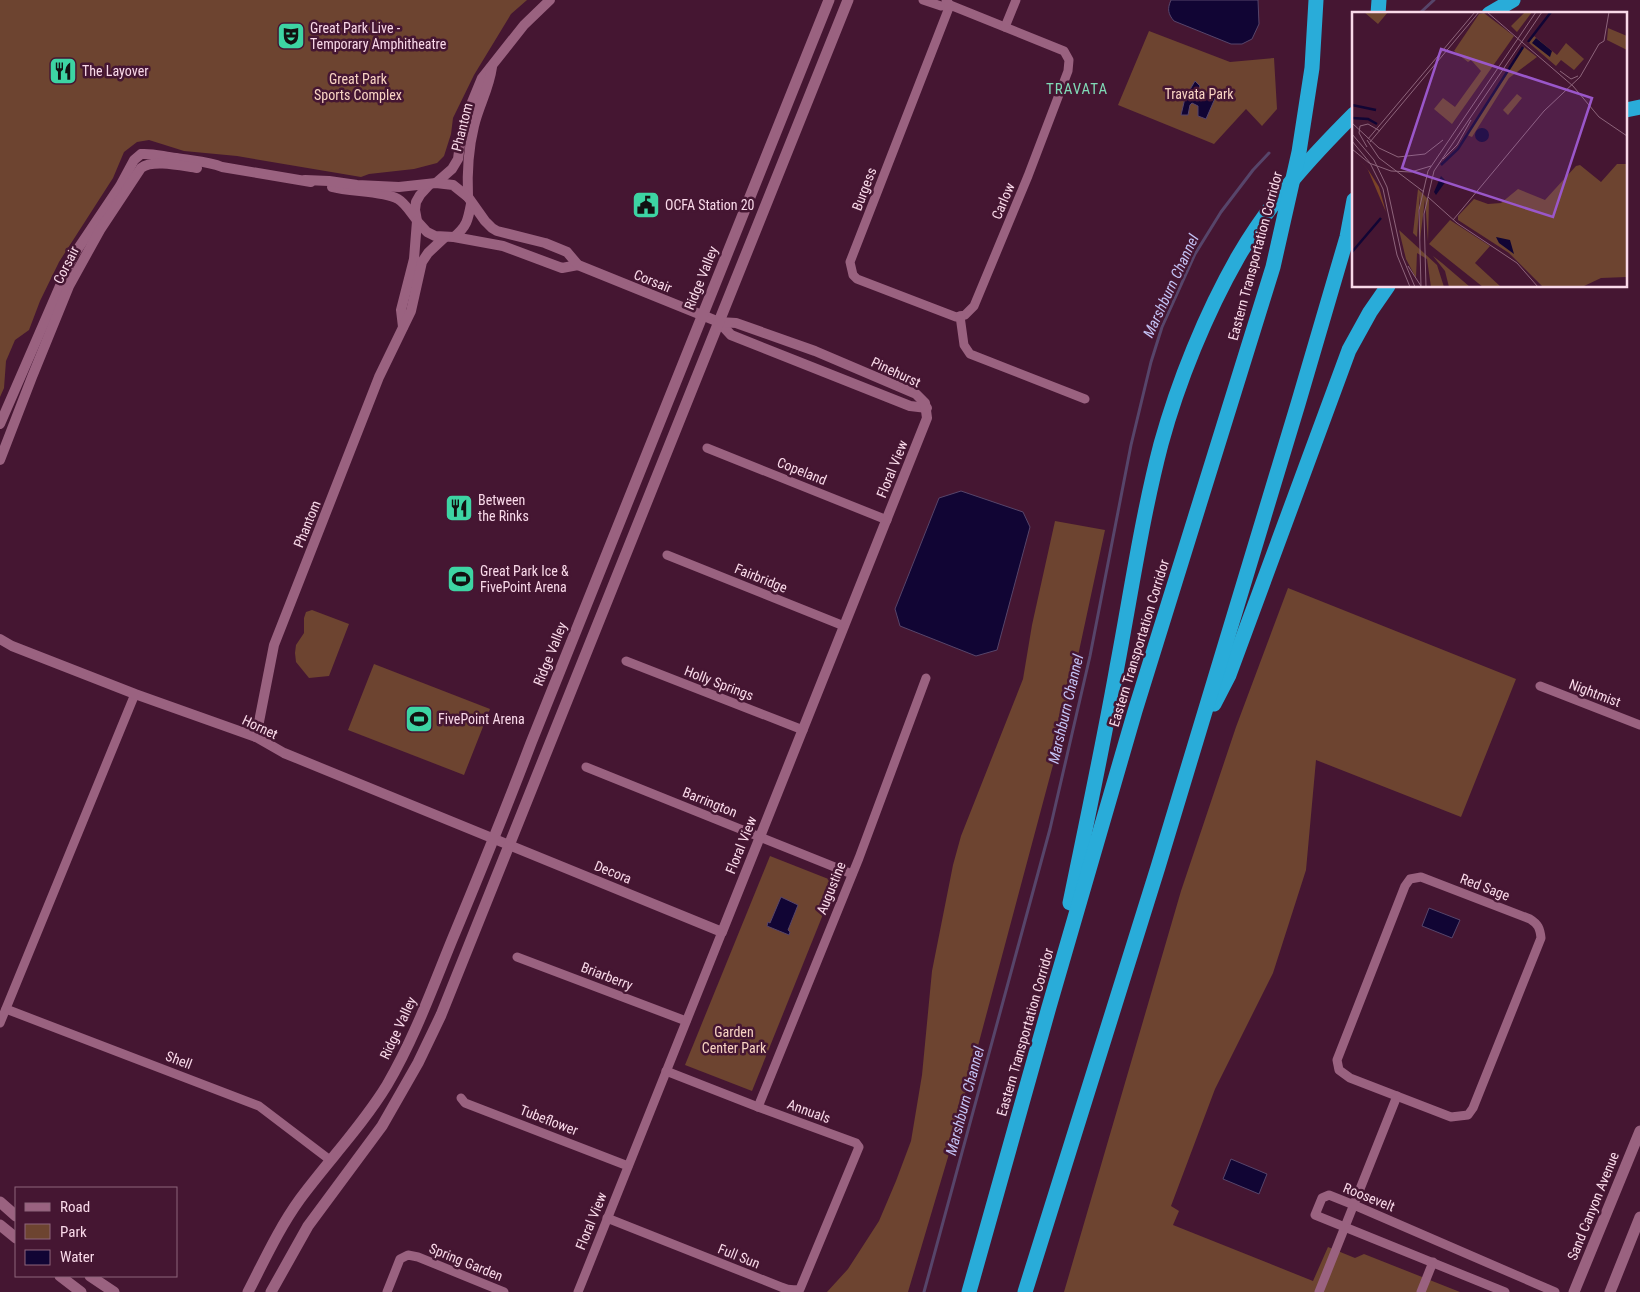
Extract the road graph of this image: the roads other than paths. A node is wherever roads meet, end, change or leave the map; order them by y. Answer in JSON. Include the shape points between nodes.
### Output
{"nodes":[{"id":1,"x":550,"y":0,"type":"edge"},
{"id":2,"x":829,"y":0,"type":"edge"},
{"id":3,"x":848,"y":0,"type":"edge"},
{"id":4,"x":923,"y":0,"type":"edge"},
{"id":5,"x":1016,"y":0,"type":"edge"},
{"id":6,"x":1316,"y":0,"type":"edge"},
{"id":7,"x":1513,"y":0,"type":"edge"},
{"id":8,"x":948,"y":2,"type":"edge"},
{"id":9,"x":1492,"y":12,"type":"edge"},
{"id":10,"x":1005,"y":27,"type":"junction"},
{"id":11,"x":492,"y":66,"type":"junction"},
{"id":12,"x":1352,"y":116,"type":"edge"},
{"id":13,"x":222,"y":167,"type":"junction"},
{"id":14,"x":305,"y":180,"type":"junction"},
{"id":15,"x":433,"y":183,"type":"junction"},
{"id":16,"x":470,"y":200,"type":"junction"},
{"id":17,"x":1352,"y":211,"type":"edge"},
{"id":18,"x":417,"y":220,"type":"junction"},
{"id":19,"x":450,"y":237,"type":"junction"},
{"id":20,"x":578,"y":265,"type":"junction"},
{"id":21,"x":1387,"y":288,"type":"edge"},
{"id":22,"x":703,"y":316,"type":"junction"},
{"id":23,"x":960,"y":316,"type":"junction"},
{"id":24,"x":719,"y":322,"type":"junction"},
{"id":25,"x":403,"y":328,"type":"junction"},
{"id":26,"x":1085,"y":399,"type":"dead end"},
{"id":27,"x":927,"y":408,"type":"junction"},
{"id":28,"x":0,"y":424,"type":"edge"},
{"id":29,"x":707,"y":448,"type":"dead end"},
{"id":30,"x":0,"y":460,"type":"edge"},
{"id":31,"x":887,"y":520,"type":"junction"},
{"id":32,"x":667,"y":555,"type":"dead end"},
{"id":33,"x":844,"y":626,"type":"junction"},
{"id":34,"x":0,"y":639,"type":"edge"},
{"id":35,"x":0,"y":644,"type":"edge"},
{"id":36,"x":12,"y":646,"type":"junction"},
{"id":37,"x":626,"y":661,"type":"dead end"},
{"id":38,"x":926,"y":678,"type":"dead end"},
{"id":39,"x":1540,"y":686,"type":"dead end"},
{"id":40,"x":134,"y":694,"type":"junction"},
{"id":41,"x":1640,"y":725,"type":"edge"},
{"id":42,"x":803,"y":730,"type":"junction"},
{"id":43,"x":256,"y":737,"type":"junction"},
{"id":44,"x":1196,"y":738,"type":"junction"},
{"id":45,"x":586,"y":767,"type":"dead end"},
{"id":46,"x":760,"y":837,"type":"junction"},
{"id":47,"x":495,"y":838,"type":"junction"},
{"id":48,"x":509,"y":844,"type":"junction"},
{"id":49,"x":852,"y":874,"type":"junction"},
{"id":50,"x":722,"y":932,"type":"junction"},
{"id":51,"x":517,"y":957,"type":"dead end"},
{"id":52,"x":1049,"y":1007,"type":"junction"},
{"id":53,"x":6,"y":1009,"type":"junction"},
{"id":54,"x":424,"y":1009,"type":"junction"},
{"id":55,"x":441,"y":1015,"type":"junction"},
{"id":56,"x":686,"y":1021,"type":"junction"},
{"id":57,"x":0,"y":1023,"type":"edge"},
{"id":58,"x":666,"y":1071,"type":"junction"},
{"id":59,"x":1397,"y":1096,"type":"junction"},
{"id":60,"x":461,"y":1098,"type":"dead end"},
{"id":61,"x":758,"y":1107,"type":"junction"},
{"id":62,"x":1640,"y":1131,"type":"edge"},
{"id":63,"x":330,"y":1160,"type":"junction"},
{"id":64,"x":628,"y":1166,"type":"junction"},
{"id":65,"x":0,"y":1202,"type":"edge"},
{"id":66,"x":1354,"y":1205,"type":"junction"},
{"id":67,"x":15,"y":1215,"type":"edge"},
{"id":68,"x":1640,"y":1217,"type":"edge"},
{"id":69,"x":607,"y":1218,"type":"junction"},
{"id":70,"x":0,"y":1225,"type":"edge"},
{"id":71,"x":1346,"y":1227,"type":"junction"},
{"id":72,"x":826,"y":1228,"type":"joint"},
{"id":73,"x":15,"y":1237,"type":"edge"},
{"id":74,"x":288,"y":1260,"type":"junction"},
{"id":75,"x":1432,"y":1262,"type":"junction"},
{"id":76,"x":61,"y":1277,"type":"edge"},
{"id":77,"x":92,"y":1277,"type":"edge"},
{"id":78,"x":81,"y":1292,"type":"edge"},
{"id":79,"x":114,"y":1292,"type":"edge"},
{"id":80,"x":248,"y":1292,"type":"edge"},
{"id":81,"x":271,"y":1292,"type":"edge"},
{"id":82,"x":279,"y":1292,"type":"edge"},
{"id":83,"x":387,"y":1292,"type":"edge"},
{"id":84,"x":504,"y":1292,"type":"edge"},
{"id":85,"x":578,"y":1292,"type":"edge"},
{"id":86,"x":969,"y":1292,"type":"edge"},
{"id":87,"x":1025,"y":1292,"type":"edge"},
{"id":88,"x":1320,"y":1292,"type":"edge"},
{"id":89,"x":1421,"y":1292,"type":"edge"},
{"id":90,"x":1505,"y":1292,"type":"edge"},
{"id":91,"x":1555,"y":1292,"type":"edge"},
{"id":92,"x":1574,"y":1292,"type":"edge"},
{"id":93,"x":1610,"y":1292,"type":"edge"}],
"edges":[{"from":1,"to":11,"type":"street","name":"Phantom","via":[[524,25]]},
{"from":2,"to":22,"type":"main road","name":"Ridge Valley"},
{"from":3,"to":24,"type":"main road"},
{"from":4,"to":8,"type":"street","name":"Carlow","via":[[941,6]]},
{"from":5,"to":10,"type":"street"},
{"from":6,"to":52,"type":"highway","name":"Eastern Transportation Corridor","via":[[1312,68],[1300,152],[1272,267],[1135,711]]},
{"from":7,"to":9,"type":"highway"},
{"from":8,"to":10,"type":"street","name":"Carlow"},
{"from":8,"to":23,"type":"street","name":"Burgess","via":[[850,262],[852,275],[857,279],[952,316]]},
{"from":10,"to":23,"type":"street","name":"Carlow","via":[[1064,51],[1069,60],[1068,71],[974,306]]},
{"from":11,"to":15,"type":"street","name":"Phantom","via":[[482,78],[468,112],[458,159],[452,169]]},
{"from":11,"to":16,"type":"street","name":"Phantom","via":[[490,84],[474,126],[467,160]]},
{"from":12,"to":52,"type":"highway","via":[[1316,151],[1262,219],[1224,283],[1174,400],[1145,515],[1099,764]]},
{"from":13,"to":14,"type":"street","name":"Corsair"},
{"from":13,"to":28,"type":"street","name":"Corsair","via":[[150,153],[141,154],[134,160],[73,256]]},
{"from":13,"to":30,"type":"street","name":"Corsair","via":[[211,170],[155,163],[141,168],[100,230],[70,286]]},
{"from":14,"to":15,"type":"street","name":"Corsair","via":[[358,186]]},
{"from":14,"to":18,"type":"street","name":"Corsair","via":[[346,191],[382,194],[398,199]]},
{"from":15,"to":16,"type":"street","via":[[453,186]]},
{"from":15,"to":18,"type":"street","via":[[416,202]]},
{"from":16,"to":19,"type":"street","via":[[469,220],[463,229]]},
{"from":16,"to":20,"type":"street","name":"Corsair","via":[[485,222],[497,231],[567,252]]},
{"from":17,"to":44,"type":"highway","via":[[1298,404]]},
{"from":18,"to":19,"type":"street","via":[[427,232]]},
{"from":18,"to":25,"type":"street","name":"Phantom","via":[[414,259],[401,310]]},
{"from":19,"to":20,"type":"street","name":"Corsair","via":[[503,246],[562,268]]},
{"from":19,"to":25,"type":"street","name":"Phantom","via":[[428,253],[422,262],[411,311]]},
{"from":20,"to":22,"type":"street","name":"Corsair"},
{"from":21,"to":44,"type":"highway","via":[[1349,350],[1229,675]]},
{"from":22,"to":24,"type":"street","name":"Corsair"},
{"from":22,"to":47,"type":"main road","name":"Ridge Valley"},
{"from":23,"to":26,"type":"street","via":[[964,345],[970,354]]},
{"from":24,"to":27,"type":"street","name":"Pinehurst","via":[[731,334],[910,406]]},
{"from":24,"to":27,"type":"street","name":"Pinehurst","via":[[736,323],[815,351],[916,394]]},
{"from":24,"to":48,"type":"main road"},
{"from":25,"to":43,"type":"street","name":"Phantom","via":[[379,377],[274,645]]},
{"from":27,"to":31,"type":"street","name":"Floral View","via":[[927,418]]},
{"from":29,"to":31,"type":"street","name":"Copeland"},
{"from":31,"to":33,"type":"street","name":"Floral View"},
{"from":32,"to":33,"type":"street","name":"Fairbridge"},
{"from":33,"to":42,"type":"street","name":"Floral View"},
{"from":34,"to":36,"type":"street","name":"Hornet"},
{"from":35,"to":36,"type":"street","name":"Hornet"},
{"from":36,"to":40,"type":"street","name":"Hornet"},
{"from":37,"to":42,"type":"street","name":"Holly Springs"},
{"from":38,"to":49,"type":"street","name":"Augustine"},
{"from":39,"to":41,"type":"street","name":"Nightmist"},
{"from":40,"to":43,"type":"street","name":"Hornet"},
{"from":40,"to":53,"type":"street"},
{"from":42,"to":46,"type":"street","name":"Floral View"},
{"from":43,"to":47,"type":"street","name":"Hornet","via":[[284,753]]},
{"from":44,"to":87,"type":"highway"},
{"from":45,"to":46,"type":"street","name":"Barrington"},
{"from":46,"to":49,"type":"street","name":"Barrington"},
{"from":46,"to":50,"type":"street","name":"Floral View"},
{"from":47,"to":48,"type":"street","name":"Decora"},
{"from":47,"to":54,"type":"main road","name":"Ridge Valley"},
{"from":48,"to":50,"type":"street","name":"Decora"},
{"from":48,"to":55,"type":"main road"},
{"from":49,"to":61,"type":"street","name":"Augustine"},
{"from":50,"to":56,"type":"street","name":"Floral View"},
{"from":51,"to":56,"type":"street","name":"Briarberry"},
{"from":52,"to":86,"type":"highway","name":"Eastern Transportation Corridor"},
{"from":53,"to":57,"type":"street"},
{"from":53,"to":63,"type":"street","name":"Shell","via":[[259,1106]]},
{"from":54,"to":55,"type":"street"},
{"from":54,"to":63,"type":"main road","name":"Ridge Valley","via":[[386,1085]]},
{"from":55,"to":74,"type":"main road","via":[[382,1126],[308,1226]]},
{"from":56,"to":58,"type":"street","name":"Floral View"},
{"from":58,"to":61,"type":"street","name":"Annuals"},
{"from":58,"to":64,"type":"street","name":"Floral View"},
{"from":59,"to":59,"type":"street","name":"Red Sage","via":[[1350,1078],[1339,1070],[1337,1060],[1410,879],[1427,879],[1537,923],[1541,938],[1468,1115],[1451,1117]]},
{"from":59,"to":66,"type":"street"},
{"from":60,"to":64,"type":"street","name":"Tubeflower"},
{"from":61,"to":72,"type":"street","name":"Annuals","via":[[858,1144]]},
{"from":62,"to":92,"type":"main road","name":"Sand Canyon Avenue"},
{"from":63,"to":80,"type":"main road","name":"Ridge Valley","via":[[298,1201]]},
{"from":64,"to":69,"type":"street","name":"Floral View"},
{"from":65,"to":67,"type":"main road"},
{"from":66,"to":71,"type":"street"},
{"from":66,"to":71,"type":"street","name":"Roosevelt","via":[[1329,1195],[1322,1198],[1316,1215]]},
{"from":66,"to":91,"type":"street","name":"Roosevelt"},
{"from":68,"to":93,"type":"main road"},
{"from":69,"to":72,"type":"street","name":"Full Sun","via":[[789,1290],[800,1289]]},
{"from":69,"to":85,"type":"street","name":"Floral View"},
{"from":70,"to":73,"type":"main road"},
{"from":71,"to":75,"type":"street","name":"Roosevelt"},
{"from":71,"to":88,"type":"street"},
{"from":74,"to":81,"type":"main road"},
{"from":74,"to":82,"type":"main road"},
{"from":75,"to":89,"type":"street"},
{"from":75,"to":90,"type":"street","name":"Roosevelt"},
{"from":76,"to":78,"type":"main road"},
{"from":77,"to":79,"type":"main road"},
{"from":83,"to":84,"type":"street","name":"Spring Garden","via":[[400,1259],[408,1256],[418,1257]]}]}
